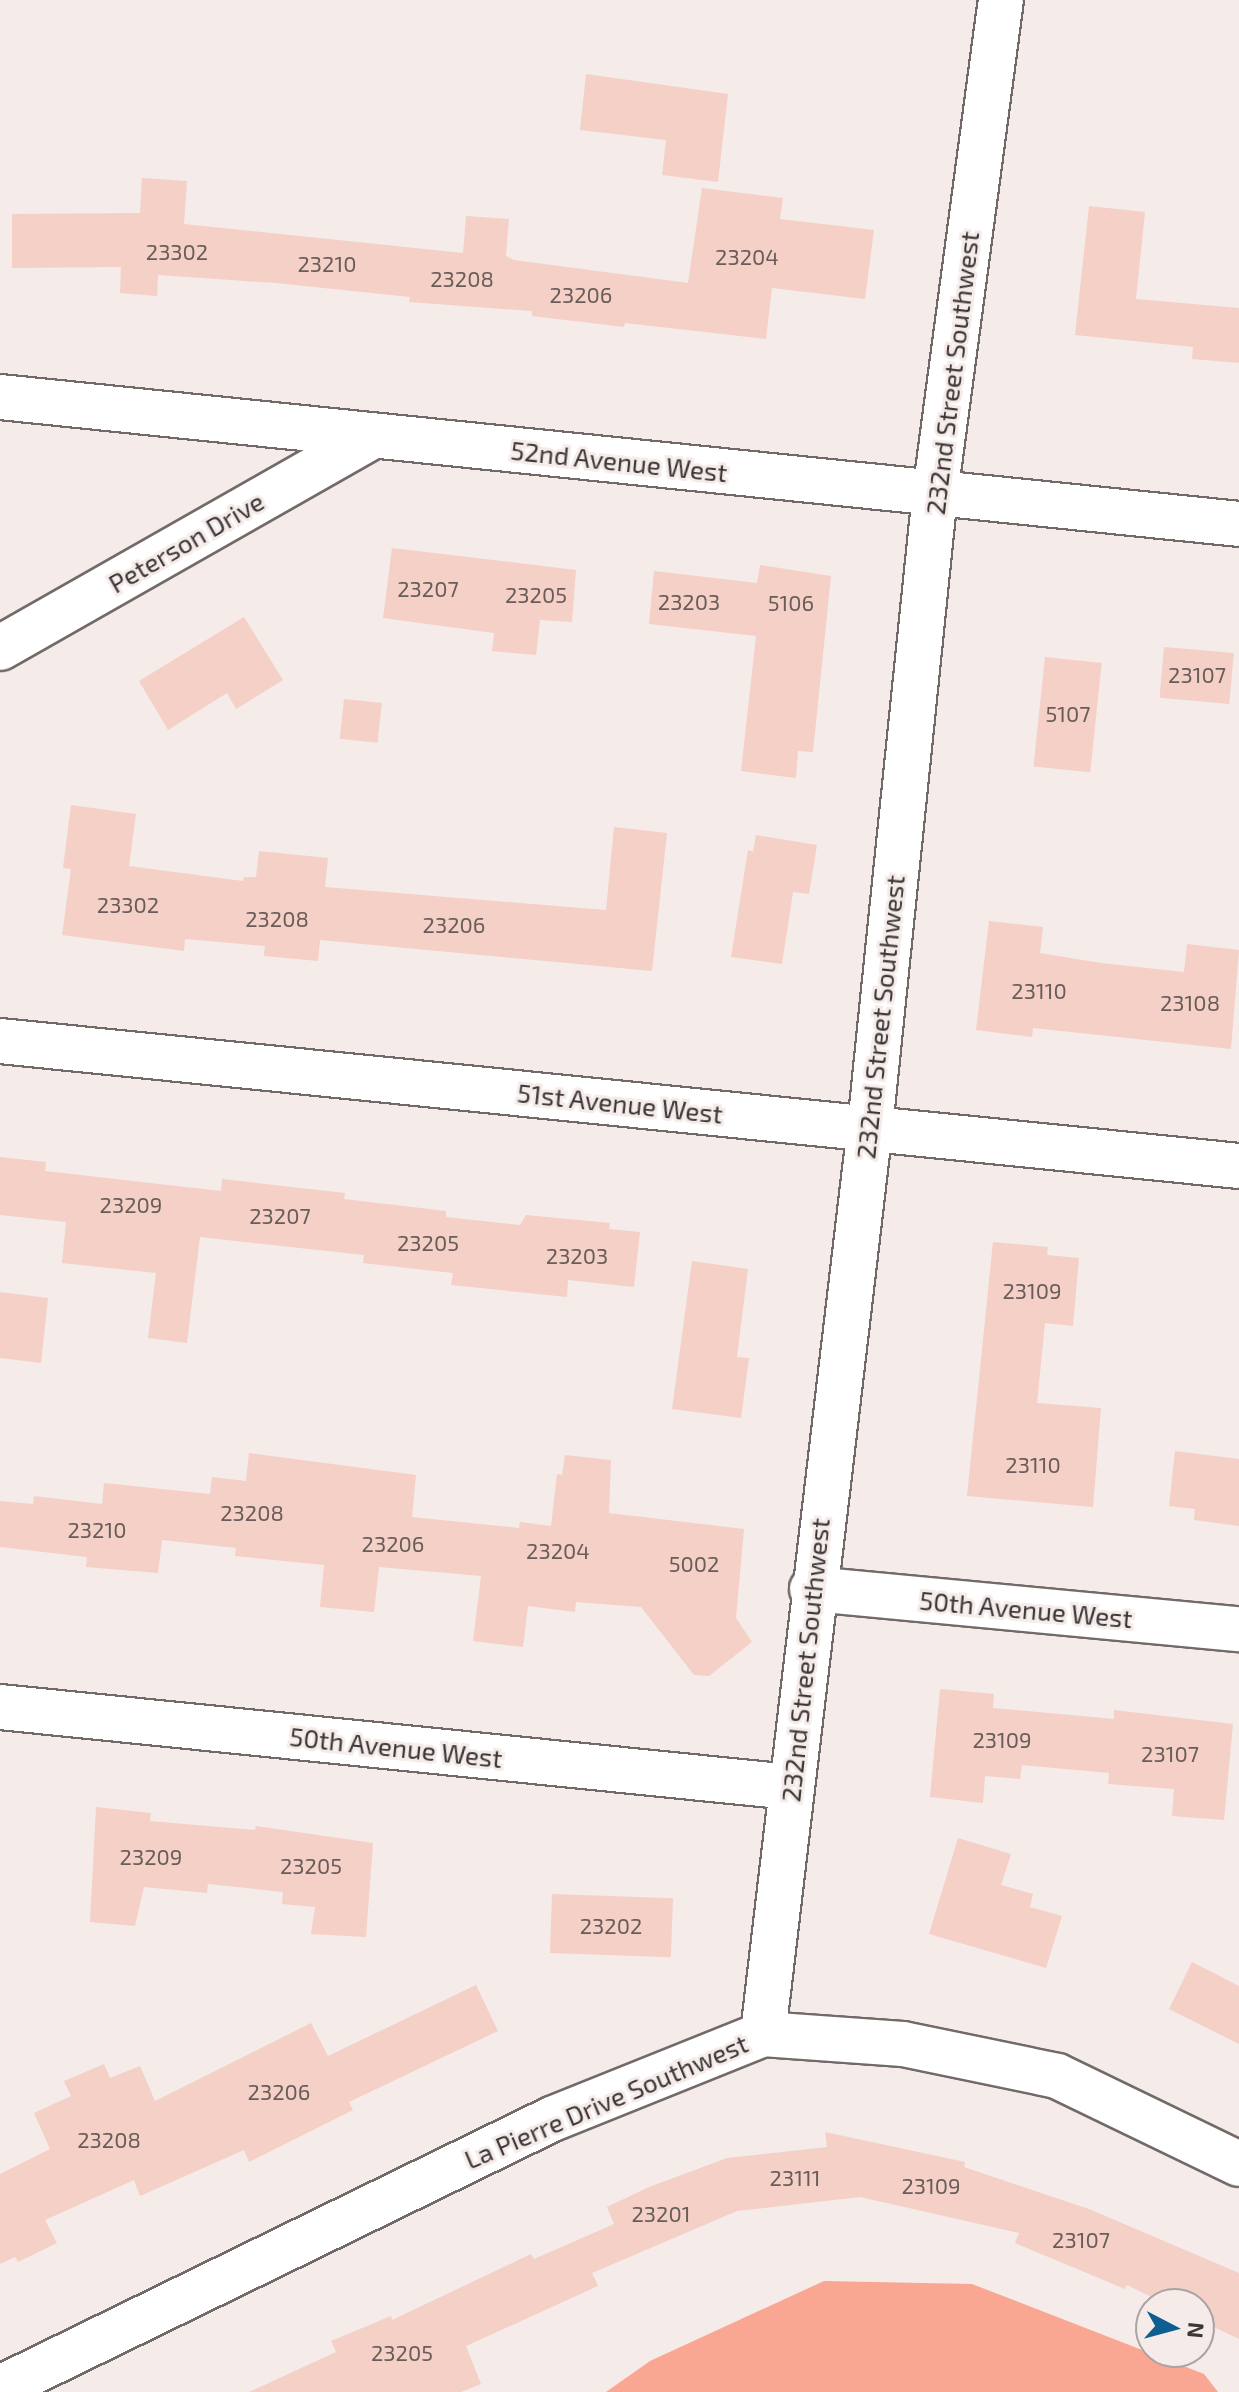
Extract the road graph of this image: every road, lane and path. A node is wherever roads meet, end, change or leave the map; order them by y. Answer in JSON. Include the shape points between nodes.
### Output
{"nodes":[{"id":1,"x":1001,"y":0,"type":"edge"},
{"id":2,"x":0,"y":397,"type":"edge"},
{"id":3,"x":373,"y":436,"type":"junction"},
{"id":4,"x":935,"y":494,"type":"junction"},
{"id":5,"x":1239,"y":524,"type":"edge"},
{"id":6,"x":0,"y":648,"type":"edge"},
{"id":7,"x":0,"y":1041,"type":"edge"},
{"id":8,"x":870,"y":1127,"type":"junction"},
{"id":9,"x":1239,"y":1166,"type":"edge"},
{"id":10,"x":812,"y":1589,"type":"junction"},
{"id":11,"x":1239,"y":1629,"type":"edge"},
{"id":12,"x":0,"y":1707,"type":"edge"},
{"id":13,"x":791,"y":1787,"type":"junction"},
{"id":14,"x":763,"y":2034,"type":"junction"},
{"id":15,"x":1239,"y":2164,"type":"edge"},
{"id":16,"x":0,"y":2388,"type":"edge"}],
"edges":[{"from":1,"to":4,"type":"street","name":"232nd Street Southwest"},
{"from":2,"to":3,"type":"street","name":"52nd Avenue West"},
{"from":3,"to":4,"type":"street","name":"52nd Avenue West"},
{"from":3,"to":6,"type":"street","name":"Peterson Drive"},
{"from":4,"to":5,"type":"street","name":"52nd Avenue West"},
{"from":4,"to":8,"type":"street","name":"232nd Street Southwest"},
{"from":7,"to":8,"type":"street","name":"51st Avenue West"},
{"from":8,"to":9,"type":"street","name":"51st Avenue West"},
{"from":8,"to":10,"type":"street","name":"232nd Street Southwest"},
{"from":10,"to":11,"type":"street","name":"50th Avenue West"},
{"from":10,"to":13,"type":"street","name":"232nd Street Southwest"},
{"from":12,"to":13,"type":"street","name":"50th Avenue West"},
{"from":13,"to":14,"type":"street","name":"232nd Street Southwest"},
{"from":14,"to":15,"type":"street","name":"La Pierre Drive Southwest","via":[[903,2044],[1057,2076]]},
{"from":14,"to":16,"type":"street","name":"La Pierre Drive Southwest","via":[[552,2119]]}]}
